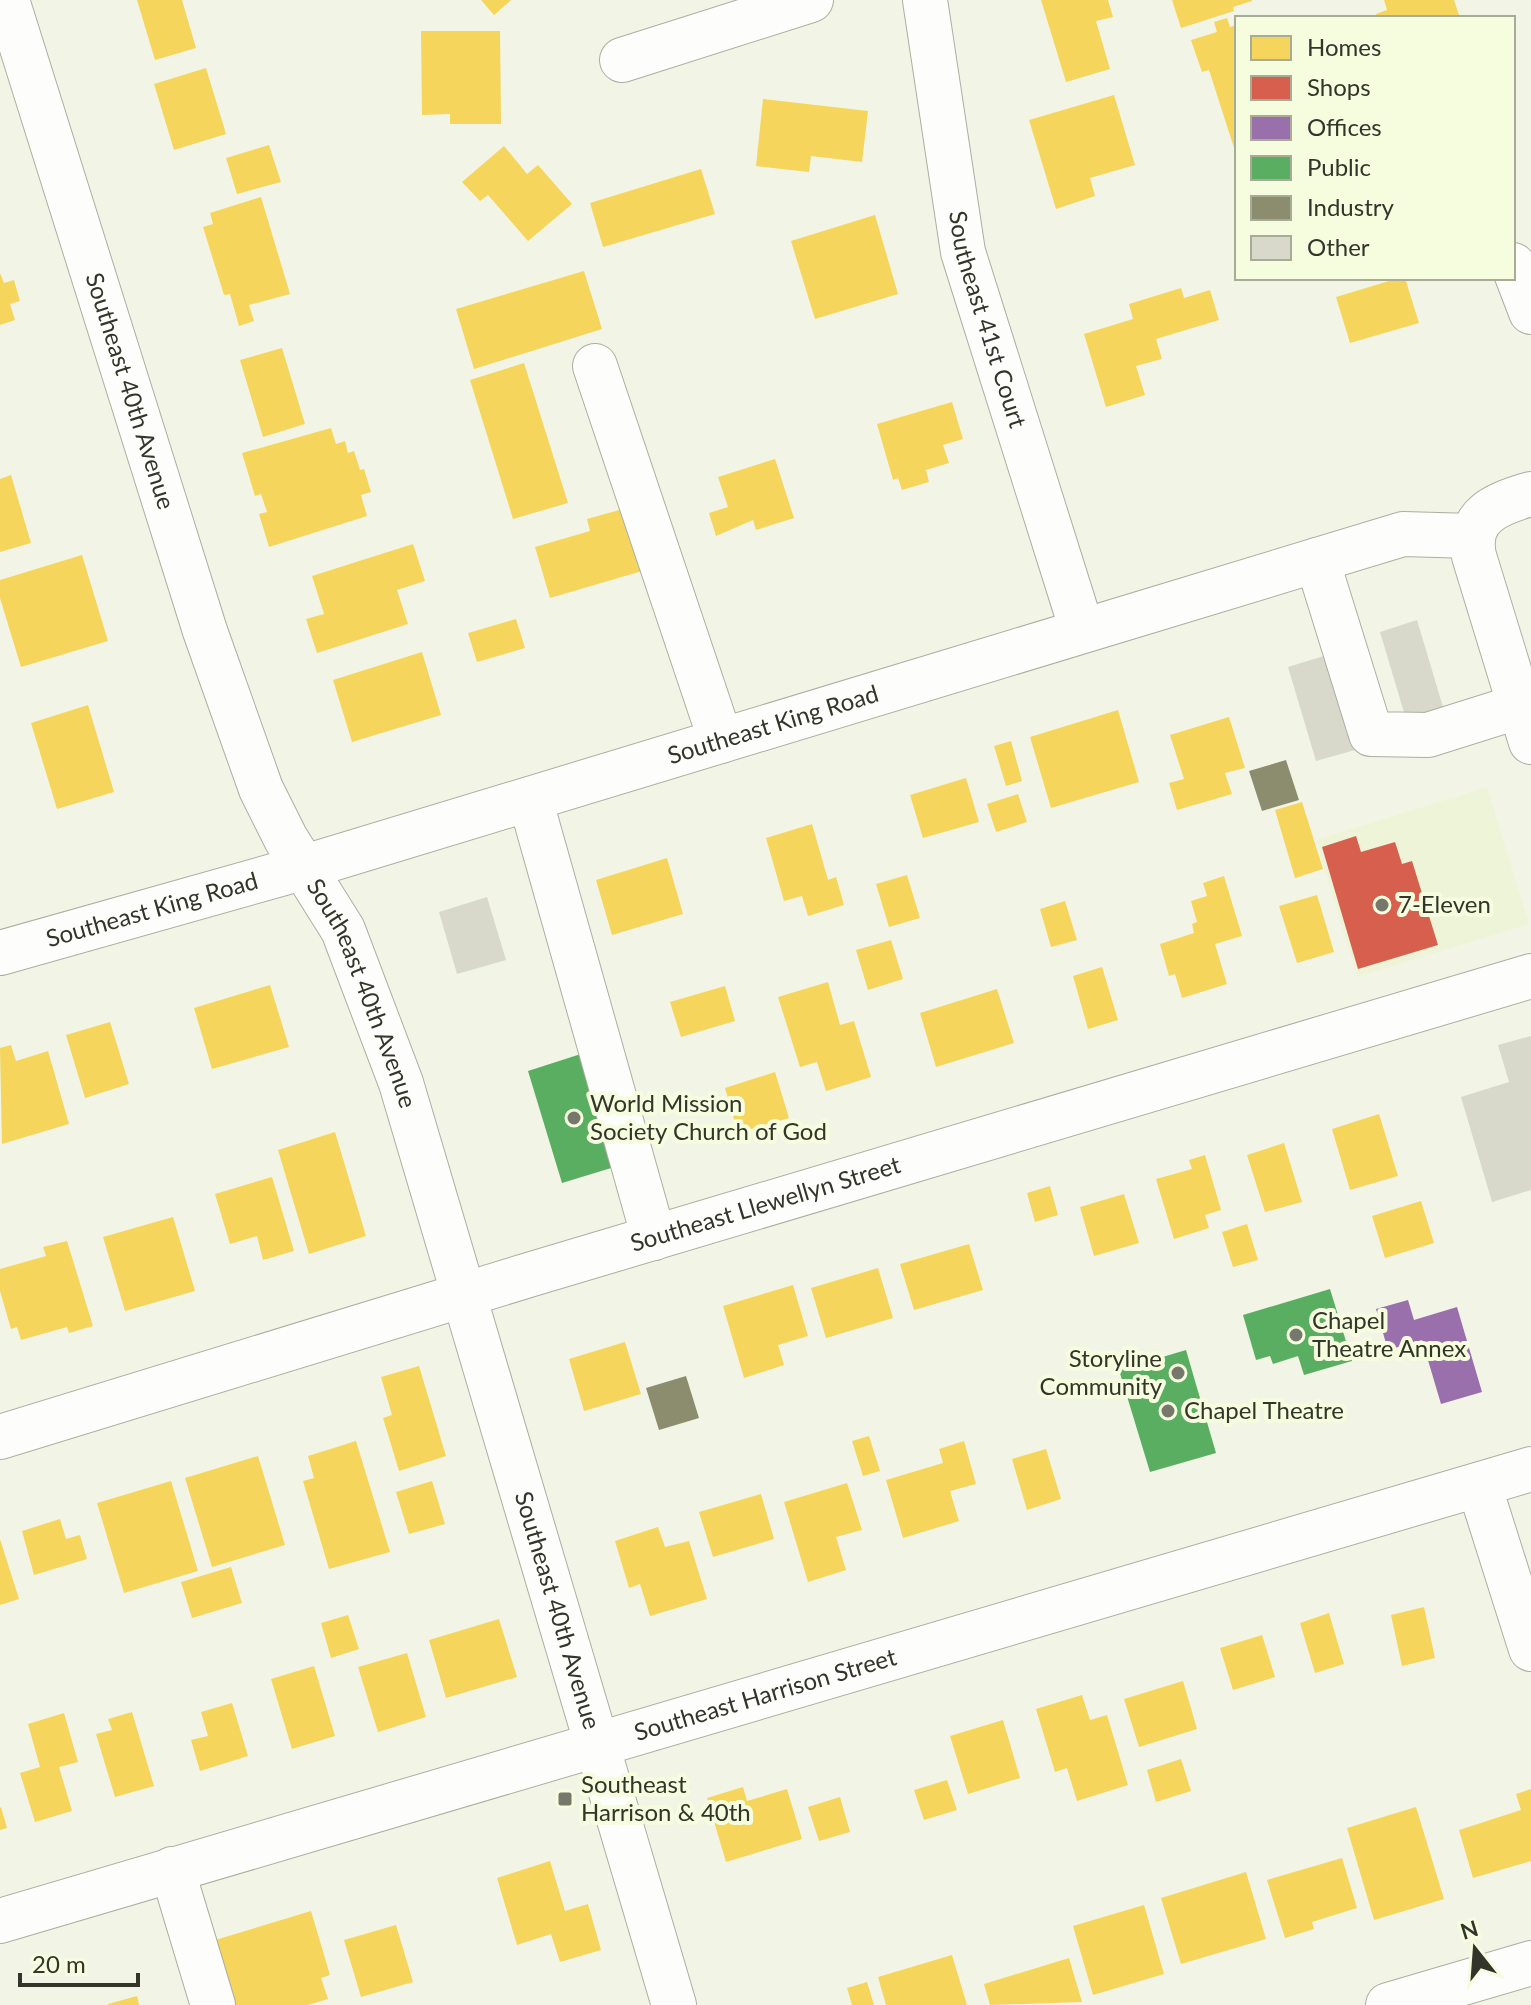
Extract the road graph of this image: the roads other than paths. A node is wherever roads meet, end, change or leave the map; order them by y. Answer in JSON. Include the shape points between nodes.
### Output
{"nodes":[{"id":1,"x":7,"y":0,"type":"edge"},
{"id":2,"x":811,"y":0,"type":"edge"},
{"id":3,"x":925,"y":0,"type":"edge"},
{"id":4,"x":622,"y":60,"type":"dead end"},
{"id":5,"x":1515,"y":270,"type":"edge"},
{"id":6,"x":1531,"y":312,"type":"edge"},
{"id":7,"x":595,"y":366,"type":"dead end"},
{"id":8,"x":1531,"y":494,"type":"edge"},
{"id":9,"x":1472,"y":536,"type":"junction"},
{"id":10,"x":1317,"y":560,"type":"junction"},
{"id":11,"x":1082,"y":630,"type":"junction"},
{"id":12,"x":1525,"y":724,"type":"edge"},
{"id":13,"x":721,"y":741,"type":"junction"},
{"id":14,"x":530,"y":799,"type":"junction"},
{"id":15,"x":305,"y":867,"type":"junction"},
{"id":16,"x":0,"y":953,"type":"edge"},
{"id":17,"x":1531,"y":976,"type":"edge"},
{"id":18,"x":654,"y":1238,"type":"junction"},
{"id":19,"x":465,"y":1294,"type":"junction"},
{"id":20,"x":0,"y":1437,"type":"edge"},
{"id":21,"x":1531,"y":1469,"type":"edge"},
{"id":22,"x":1479,"y":1485,"type":"junction"},
{"id":23,"x":1531,"y":1649,"type":"edge"},
{"id":24,"x":600,"y":1747,"type":"junction"},
{"id":25,"x":172,"y":1869,"type":"junction"},
{"id":26,"x":0,"y":1921,"type":"edge"},
{"id":27,"x":1531,"y":1963,"type":"edge"},
{"id":28,"x":213,"y":2005,"type":"edge"},
{"id":29,"x":674,"y":2005,"type":"edge"},
{"id":30,"x":1388,"y":2005,"type":"edge"}],
"edges":[{"from":1,"to":15,"type":"street","name":"Southeast 40th Avenue","via":[[205,631],[261,789]]},
{"from":2,"to":4,"type":"street"},
{"from":3,"to":11,"type":"street","name":"Southeast 41st Court","via":[[963,252]]},
{"from":5,"to":6,"type":"street"},
{"from":7,"to":13,"type":"street"},
{"from":8,"to":9,"type":"street","via":[[1491,508]]},
{"from":9,"to":10,"type":"street","name":"Southeast King Road","via":[[1403,534]]},
{"from":9,"to":12,"type":"street"},
{"from":10,"to":11,"type":"street","name":"Southeast King Road"},
{"from":10,"to":12,"type":"street","via":[[1371,734],[1428,735]]},
{"from":11,"to":13,"type":"street","name":"Southeast King Road"},
{"from":13,"to":14,"type":"street","name":"Southeast King Road"},
{"from":14,"to":15,"type":"street","name":"Southeast King Road"},
{"from":14,"to":18,"type":"street"},
{"from":15,"to":16,"type":"street","name":"Southeast King Road"},
{"from":15,"to":19,"type":"street","name":"Southeast 40th Avenue","via":[[343,930],[380,1023]]},
{"from":17,"to":18,"type":"street","name":"Southeast Llewellyn Street"},
{"from":18,"to":19,"type":"street","name":"Southeast Llewellyn Street"},
{"from":19,"to":20,"type":"street","name":"Southeast Llewellyn Street"},
{"from":19,"to":24,"type":"street","name":"Southeast 40th Avenue"},
{"from":21,"to":22,"type":"street","name":"Southeast Harrison Street"},
{"from":22,"to":23,"type":"street"},
{"from":22,"to":24,"type":"street","name":"Southeast Harrison Street"},
{"from":24,"to":25,"type":"street","name":"Southeast Harrison Street"},
{"from":24,"to":29,"type":"street","name":"Southeast 40th Avenue"},
{"from":25,"to":26,"type":"street","name":"Southeast Harrison Street"},
{"from":25,"to":28,"type":"street"},
{"from":27,"to":30,"type":"street"}]}
